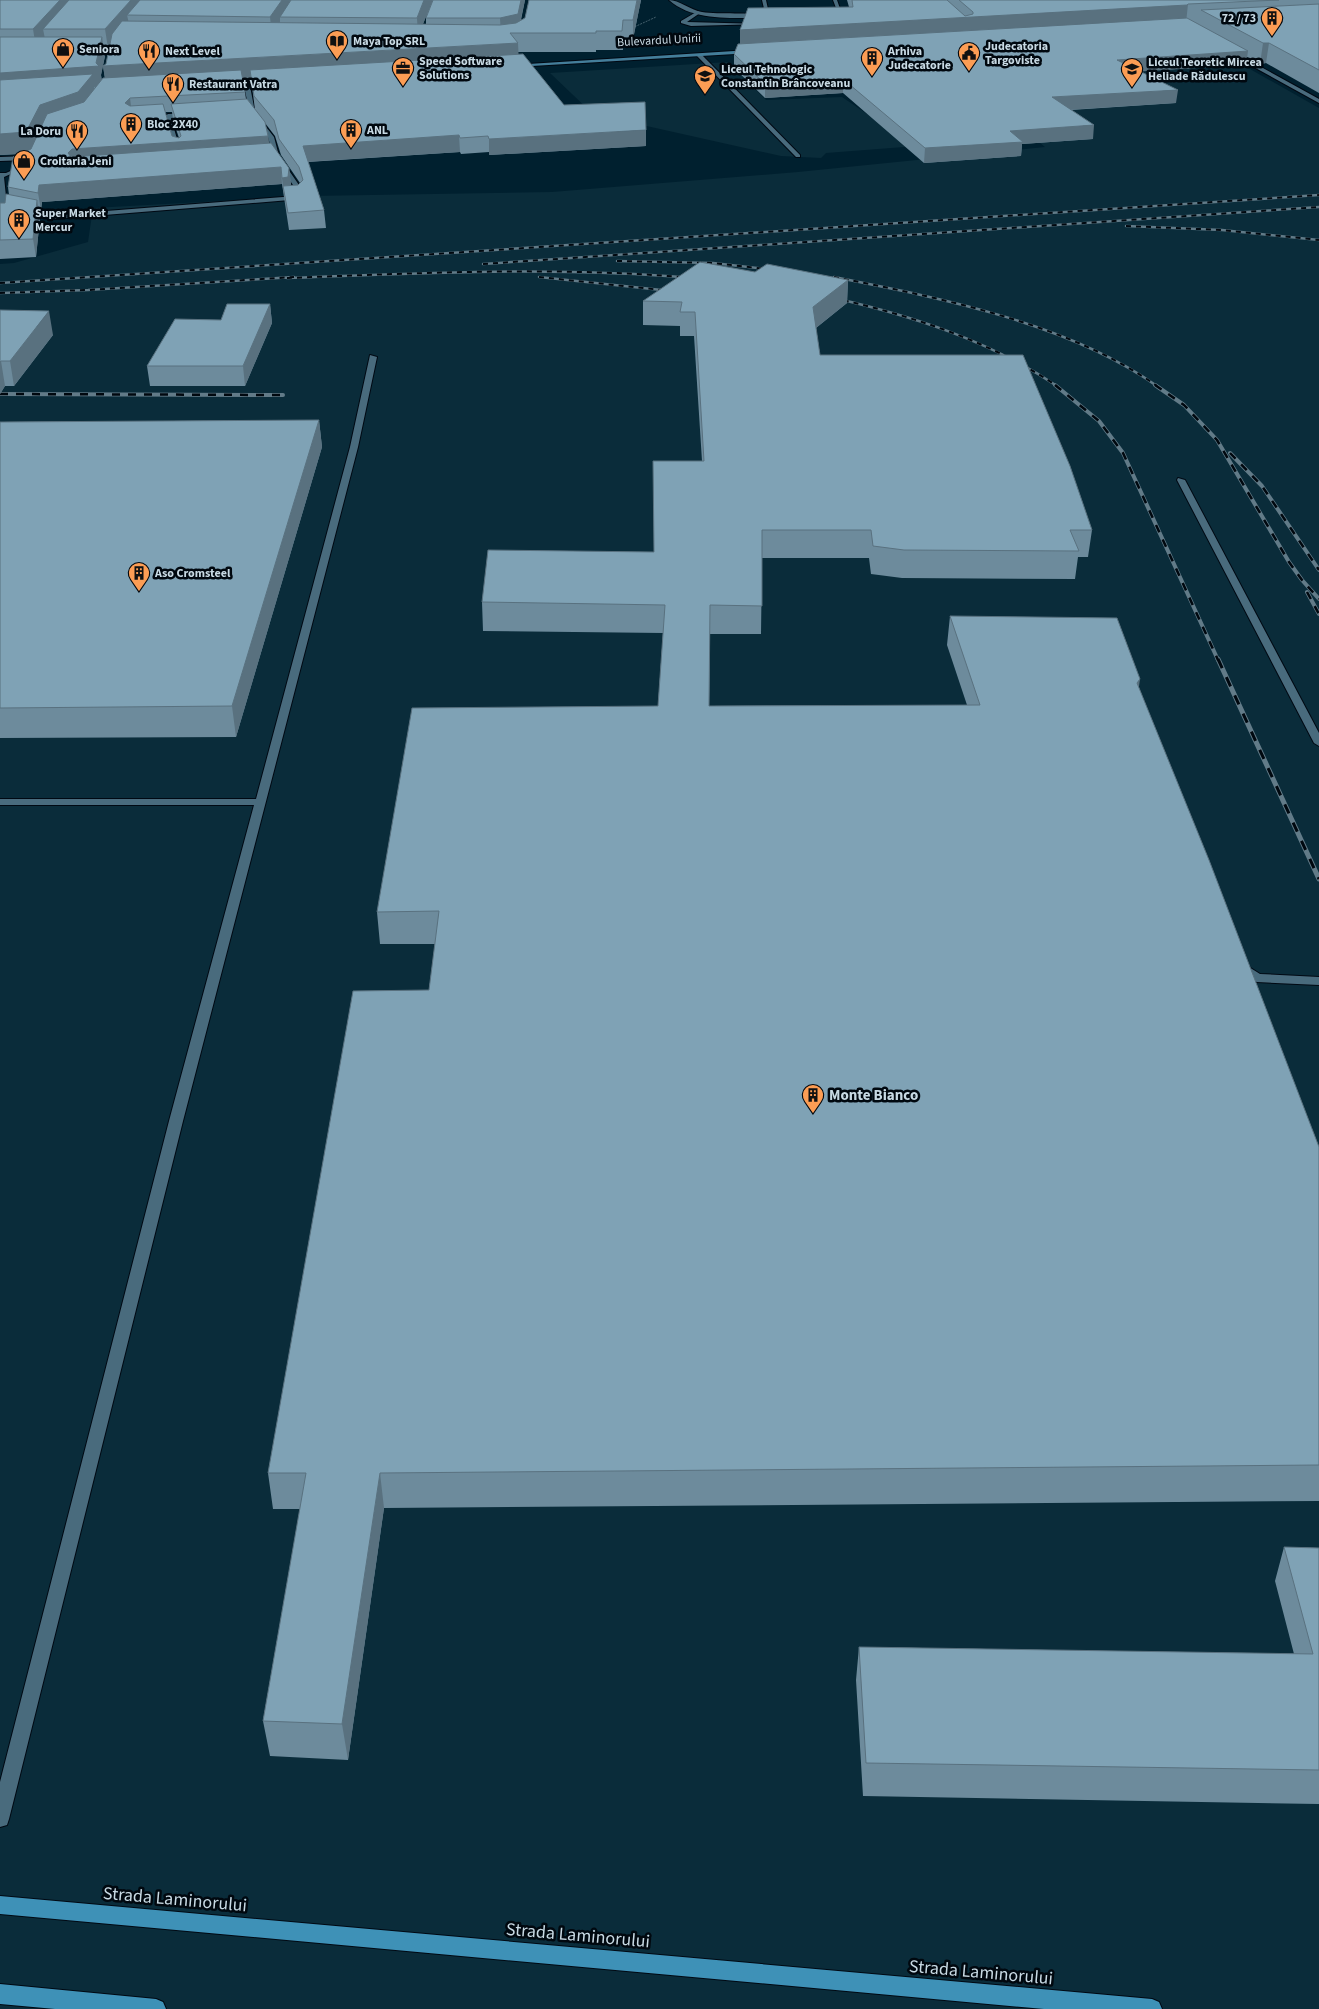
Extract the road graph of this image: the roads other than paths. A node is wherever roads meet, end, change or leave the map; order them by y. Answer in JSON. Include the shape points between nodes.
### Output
{"nodes":[{"id":1,"x":671,"y":0,"type":"edge"},
{"id":2,"x":764,"y":0,"type":"edge"},
{"id":3,"x":834,"y":0,"type":"edge"},
{"id":4,"x":698,"y":12,"type":"junction"},
{"id":5,"x":840,"y":16,"type":"junction"},
{"id":6,"x":847,"y":16,"type":"edge"},
{"id":7,"x":768,"y":17,"type":"junction"},
{"id":8,"x":776,"y":17,"type":"edge"},
{"id":9,"x":831,"y":17,"type":"edge"},
{"id":10,"x":765,"y":24,"type":"edge"},
{"id":11,"x":749,"y":46,"type":"edge"},
{"id":12,"x":754,"y":52,"type":"edge"},
{"id":13,"x":1230,"y":52,"type":"edge"},
{"id":14,"x":699,"y":55,"type":"junction"},
{"id":15,"x":511,"y":59,"type":"edge"},
{"id":16,"x":504,"y":66,"type":"edge"},
{"id":17,"x":264,"y":73,"type":"edge"},
{"id":18,"x":246,"y":78,"type":"junction"},
{"id":19,"x":223,"y":79,"type":"edge"},
{"id":20,"x":276,"y":79,"type":"edge"},
{"id":21,"x":1319,"y":101,"type":"edge"},
{"id":22,"x":252,"y":112,"type":"junction"},
{"id":23,"x":233,"y":113,"type":"edge"},
{"id":24,"x":196,"y":115,"type":"edge"},
{"id":25,"x":168,"y":116,"type":"junction"},
{"id":26,"x":159,"y":117,"type":"edge"},
{"id":27,"x":179,"y":152,"type":"edge"},
{"id":28,"x":276,"y":156,"type":"junction"},
{"id":29,"x":798,"y":156,"type":"dead end"},
{"id":30,"x":266,"y":157,"type":"edge"},
{"id":31,"x":0,"y":160,"type":"edge"},
{"id":32,"x":0,"y":175,"type":"edge"},
{"id":33,"x":296,"y":185,"type":"junction"},
{"id":34,"x":1,"y":191,"type":"edge"},
{"id":35,"x":294,"y":193,"type":"edge"},
{"id":36,"x":2,"y":206,"type":"edge"},
{"id":37,"x":373,"y":357,"type":"dead end"},
{"id":38,"x":1181,"y":480,"type":"dead end"},
{"id":39,"x":1319,"y":743,"type":"edge"},
{"id":40,"x":0,"y":802,"type":"edge"},
{"id":41,"x":260,"y":802,"type":"junction"},
{"id":42,"x":1238,"y":958,"type":"edge"},
{"id":43,"x":1319,"y":981,"type":"edge"},
{"id":44,"x":0,"y":1819,"type":"edge"},
{"id":45,"x":0,"y":1905,"type":"edge"},
{"id":46,"x":0,"y":1994,"type":"edge"},
{"id":47,"x":156,"y":2009,"type":"edge"},
{"id":48,"x":1152,"y":2009,"type":"edge"}],
"edges":[{"from":1,"to":4,"type":"street"},
{"from":2,"to":7,"type":"street"},
{"from":3,"to":5,"type":"street"},
{"from":4,"to":7,"type":"street"},
{"from":4,"to":10,"type":"street","via":[[683,22]]},
{"from":5,"to":6,"type":"street"},
{"from":5,"to":9,"type":"street"},
{"from":7,"to":8,"type":"street"},
{"from":11,"to":15,"type":"main road","name":"Bulevardul Unirii"},
{"from":12,"to":14,"type":"main road","name":"Bulevardul Unirii"},
{"from":13,"to":21,"type":"street"},
{"from":14,"to":16,"type":"main road","name":"Bulevardul Unirii"},
{"from":14,"to":29,"type":"street"},
{"from":17,"to":18,"type":"main road"},
{"from":18,"to":19,"type":"main road"},
{"from":18,"to":20,"type":"main road"},
{"from":18,"to":22,"type":"street"},
{"from":22,"to":23,"type":"street"},
{"from":22,"to":28,"type":"street","via":[[271,137]]},
{"from":24,"to":25,"type":"street"},
{"from":25,"to":26,"type":"street"},
{"from":25,"to":27,"type":"street"},
{"from":28,"to":30,"type":"street"},
{"from":28,"to":33,"type":"street"},
{"from":31,"to":32,"type":"street","via":[[33,157],[30,164]]},
{"from":32,"to":34,"type":"street"},
{"from":33,"to":35,"type":"street"},
{"from":33,"to":36,"type":"street","via":[[300,198],[55,217]]},
{"from":34,"to":36,"type":"street"},
{"from":37,"to":41,"type":"street","via":[[354,447]]},
{"from":38,"to":39,"type":"street"},
{"from":40,"to":41,"type":"street"},
{"from":41,"to":44,"type":"street"},
{"from":42,"to":43,"type":"street","via":[[1242,968],[1257,978]]},
{"from":45,"to":48,"type":"main road","name":"Strada Laminorului"},
{"from":46,"to":47,"type":"main road"}]}
